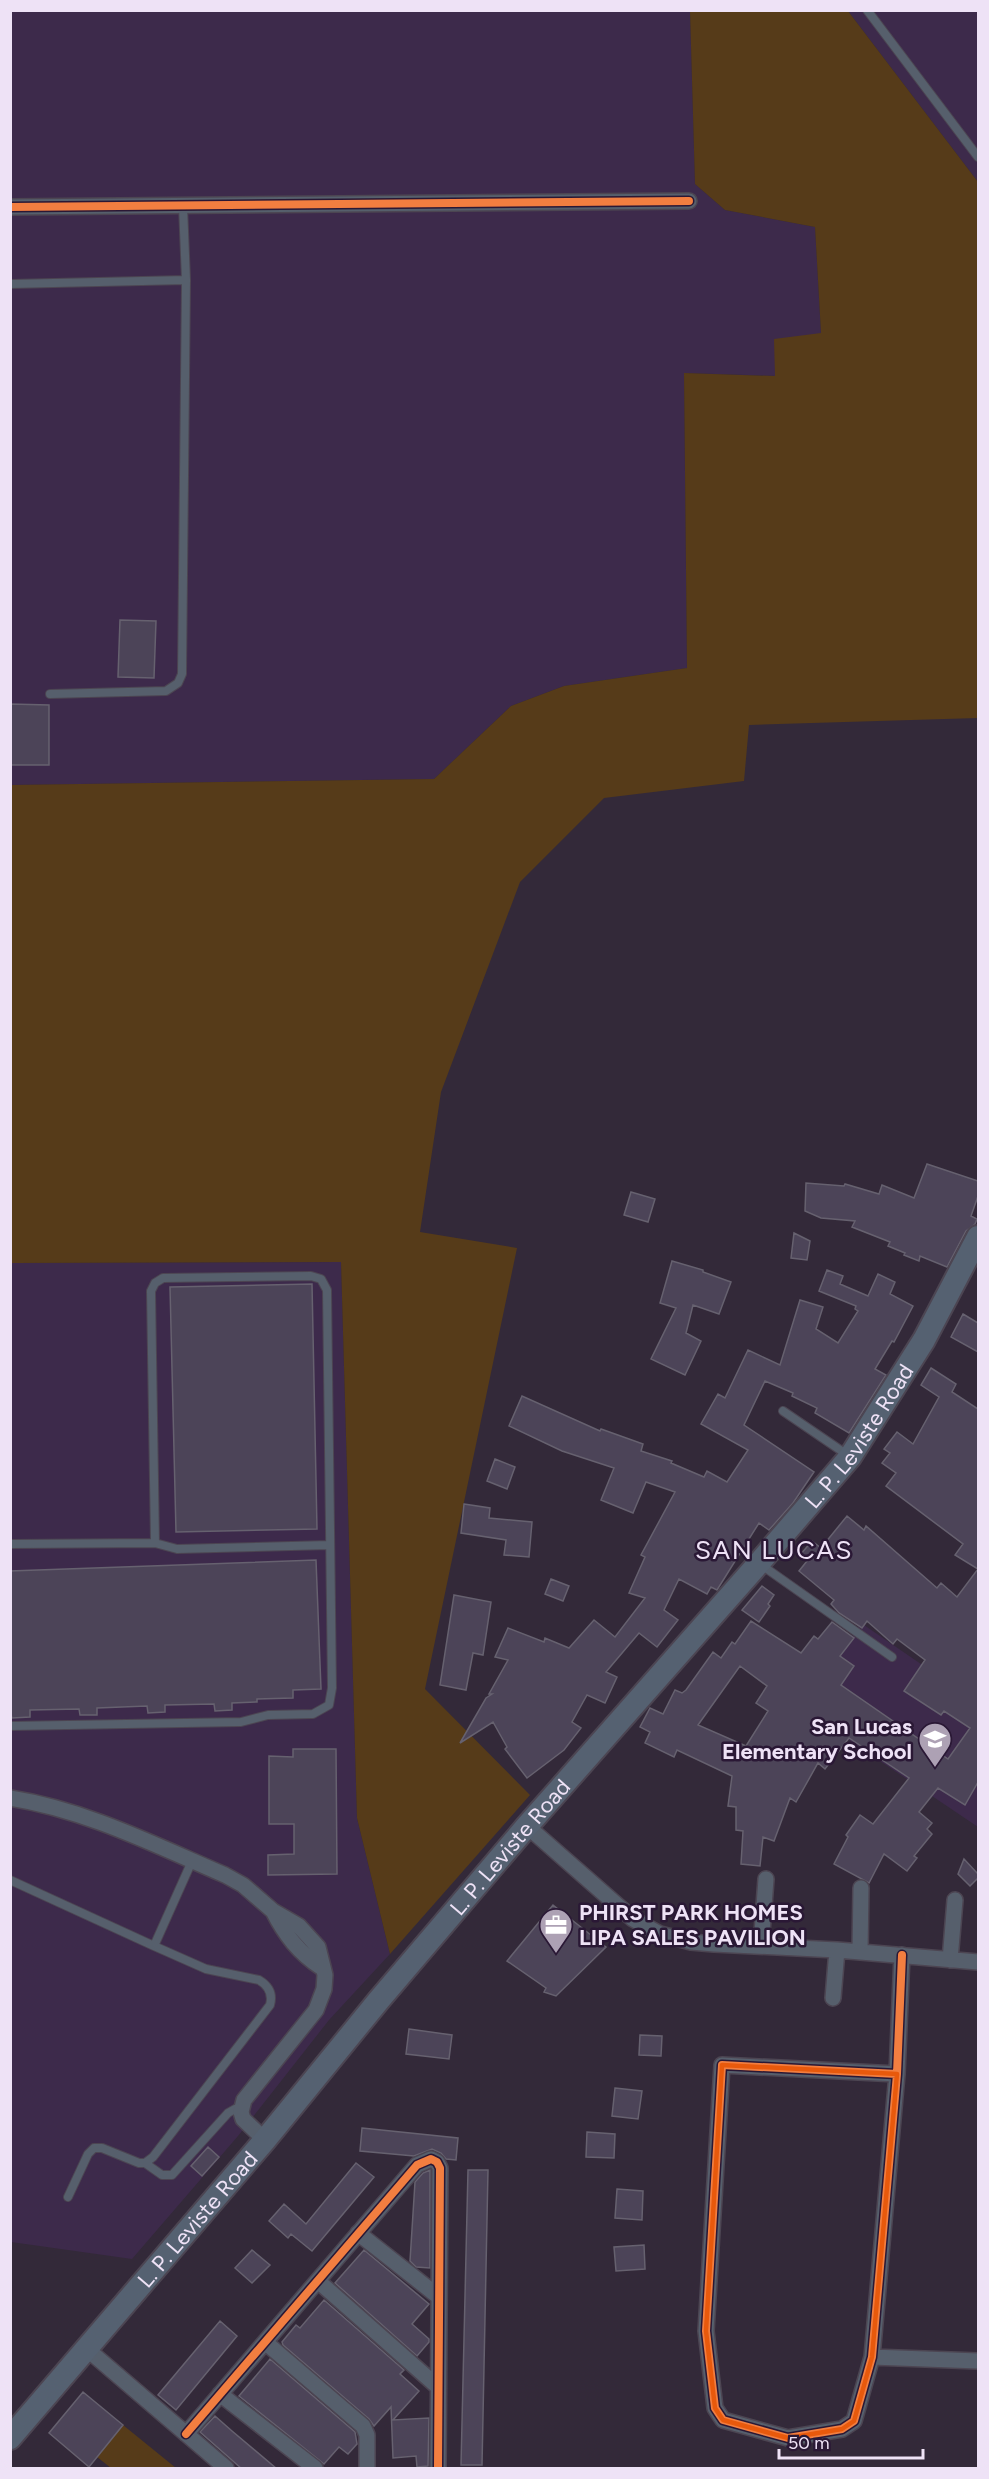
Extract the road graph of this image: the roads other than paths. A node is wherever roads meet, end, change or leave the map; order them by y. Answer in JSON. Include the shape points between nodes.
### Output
{"nodes":[{"id":1,"x":867,"y":10,"type":"edge"},
{"id":2,"x":978,"y":157,"type":"edge"},
{"id":3,"x":689,"y":201,"type":"dead end"},
{"id":4,"x":183,"y":206,"type":"junction"},
{"id":5,"x":10,"y":207,"type":"edge"},
{"id":6,"x":186,"y":280,"type":"junction"},
{"id":7,"x":10,"y":284,"type":"edge"},
{"id":8,"x":50,"y":694,"type":"dead end"},
{"id":9,"x":978,"y":1237,"type":"edge"},
{"id":10,"x":783,"y":1411,"type":"dead end"},
{"id":11,"x":850,"y":1457,"type":"junction"},
{"id":12,"x":155,"y":1543,"type":"junction"},
{"id":13,"x":10,"y":1544,"type":"edge"},
{"id":14,"x":329,"y":1545,"type":"junction"},
{"id":15,"x":759,"y":1563,"type":"junction"},
{"id":16,"x":892,"y":1657,"type":"dead end"},
{"id":17,"x":10,"y":1726,"type":"edge"},
{"id":18,"x":10,"y":1797,"type":"edge"},
{"id":19,"x":527,"y":1826,"type":"junction"},
{"id":20,"x":192,"y":1861,"type":"junction"},
{"id":21,"x":766,"y":1879,"type":"dead end"},
{"id":22,"x":10,"y":1880,"type":"edge"},
{"id":23,"x":861,"y":1888,"type":"dead end"},
{"id":24,"x":955,"y":1900,"type":"dead end"},
{"id":25,"x":154,"y":1946,"type":"junction"},
{"id":26,"x":761,"y":1946,"type":"junction"},
{"id":27,"x":837,"y":1950,"type":"junction"},
{"id":28,"x":860,"y":1952,"type":"junction"},
{"id":29,"x":902,"y":1955,"type":"junction"},
{"id":30,"x":950,"y":1960,"type":"junction"},
{"id":31,"x":978,"y":1962,"type":"edge"},
{"id":32,"x":833,"y":1998,"type":"dead end"},
{"id":33,"x":897,"y":2074,"type":"junction"},
{"id":34,"x":242,"y":2108,"type":"junction"},
{"id":35,"x":265,"y":2140,"type":"junction"},
{"id":36,"x":145,"y":2163,"type":"junction"},
{"id":37,"x":68,"y":2197,"type":"dead end"},
{"id":38,"x":358,"y":2233,"type":"junction"},
{"id":39,"x":318,"y":2281,"type":"junction"},
{"id":40,"x":438,"y":2297,"type":"junction"},
{"id":41,"x":265,"y":2342,"type":"junction"},
{"id":42,"x":87,"y":2349,"type":"junction"},
{"id":43,"x":872,"y":2356,"type":"junction"},
{"id":44,"x":978,"y":2361,"type":"edge"},
{"id":45,"x":438,"y":2387,"type":"junction"},
{"id":46,"x":220,"y":2394,"type":"junction"},
{"id":47,"x":186,"y":2434,"type":"junction"},
{"id":48,"x":10,"y":2438,"type":"edge"},
{"id":49,"x":226,"y":2469,"type":"edge"},
{"id":50,"x":315,"y":2469,"type":"edge"},
{"id":51,"x":368,"y":2469,"type":"edge"},
{"id":52,"x":438,"y":2469,"type":"edge"}],
"edges":[{"from":1,"to":2,"type":"lane"},
{"from":3,"to":4,"type":"street"},
{"from":4,"to":5,"type":"street"},
{"from":4,"to":6,"type":"lane"},
{"from":6,"to":7,"type":"lane"},
{"from":6,"to":8,"type":"lane","via":[[182,674],[178,683],[166,691]]},
{"from":9,"to":11,"type":"main road","name":"L. P. Leviste Road","via":[[924,1340]]},
{"from":10,"to":11,"type":"lane"},
{"from":11,"to":15,"type":"main road","name":"L. P. Leviste Road"},
{"from":12,"to":13,"type":"lane"},
{"from":12,"to":14,"type":"lane","via":[[177,1549]]},
{"from":12,"to":14,"type":"lane","via":[[151,1291],[155,1283],[163,1278],[311,1276],[321,1279],[327,1290]]},
{"from":14,"to":17,"type":"lane","via":[[332,1688],[329,1705],[319,1713],[268,1715],[241,1722]]},
{"from":15,"to":16,"type":"lane"},
{"from":15,"to":19,"type":"main road","name":"L. P. Leviste Road"},
{"from":18,"to":20,"type":"street","via":[[104,1823]]},
{"from":19,"to":26,"type":"street","via":[[633,1919],[660,1934],[691,1942]]},
{"from":19,"to":35,"type":"main road","name":"L. P. Leviste Road"},
{"from":20,"to":25,"type":"lane"},
{"from":20,"to":34,"type":"street","via":[[243,1885],[273,1911],[287,1937],[322,1968],[325,1982],[316,2010],[250,2092]]},
{"from":21,"to":26,"type":"street"},
{"from":22,"to":25,"type":"lane"},
{"from":23,"to":28,"type":"street"},
{"from":24,"to":30,"type":"street"},
{"from":25,"to":36,"type":"lane","via":[[206,1969],[259,1980],[268,1988],[271,2000],[267,2011]]},
{"from":26,"to":27,"type":"street"},
{"from":27,"to":28,"type":"street"},
{"from":27,"to":32,"type":"street"},
{"from":28,"to":29,"type":"street"},
{"from":29,"to":30,"type":"street"},
{"from":29,"to":33,"type":"street"},
{"from":30,"to":31,"type":"street"},
{"from":33,"to":43,"type":"street"},
{"from":33,"to":43,"type":"street","via":[[722,2065],[705,2331],[716,2408],[723,2420],[788,2438],[842,2429],[854,2421]]},
{"from":34,"to":35,"type":"street","via":[[246,2123]]},
{"from":34,"to":36,"type":"lane","via":[[228,2113],[171,2175],[162,2175]]},
{"from":35,"to":42,"type":"main road","name":"L. P. Leviste Road"},
{"from":36,"to":37,"type":"lane","via":[[94,2148]]},
{"from":38,"to":39,"type":"street"},
{"from":38,"to":40,"type":"street"},
{"from":38,"to":40,"type":"street","via":[[417,2165],[431,2159],[437,2162]]},
{"from":39,"to":41,"type":"street"},
{"from":39,"to":45,"type":"street"},
{"from":40,"to":45,"type":"street"},
{"from":41,"to":46,"type":"street"},
{"from":41,"to":51,"type":"street","via":[[363,2426]]},
{"from":42,"to":47,"type":"street"},
{"from":42,"to":48,"type":"main road","name":"L. P. Leviste Road"},
{"from":43,"to":44,"type":"street"},
{"from":45,"to":52,"type":"street"},
{"from":46,"to":47,"type":"street"},
{"from":46,"to":50,"type":"street"},
{"from":47,"to":49,"type":"street"}]}
